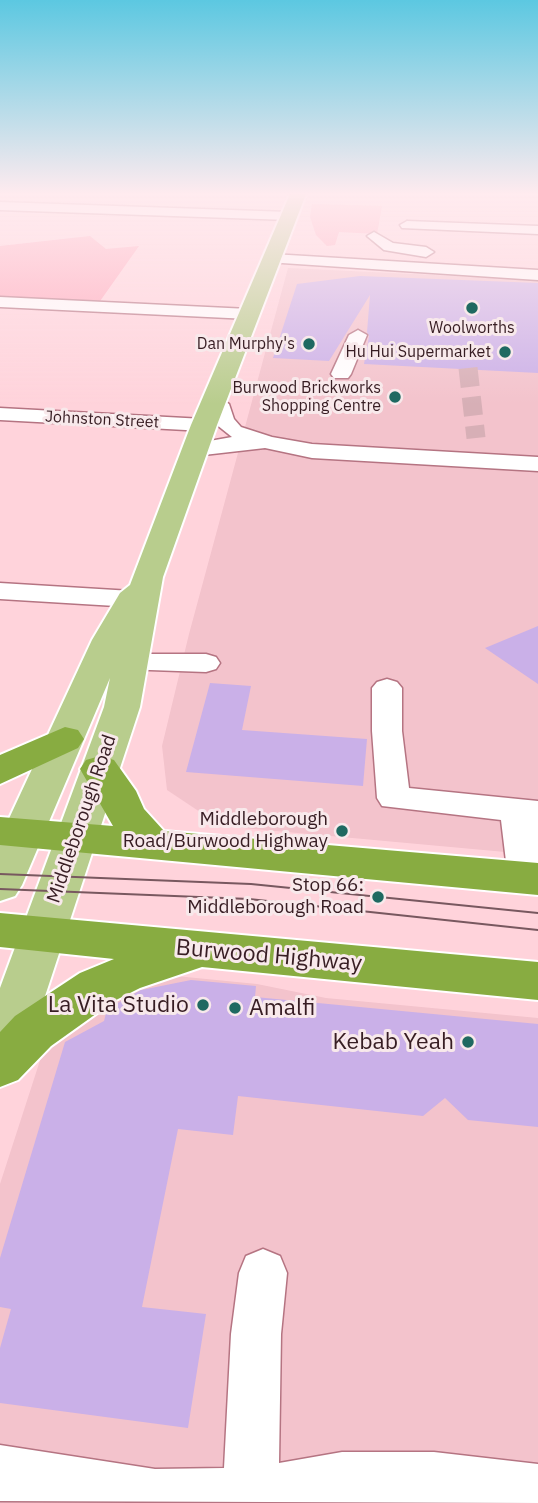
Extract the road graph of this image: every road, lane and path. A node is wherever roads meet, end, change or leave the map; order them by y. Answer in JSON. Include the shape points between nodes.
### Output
{"nodes":[{"id":1,"x":271,"y":264,"type":"edge"},
{"id":2,"x":334,"y":264,"type":"edge"},
{"id":3,"x":334,"y":264,"type":"edge"},
{"id":4,"x":341,"y":264,"type":"edge"},
{"id":5,"x":269,"y":269,"type":"junction"},
{"id":6,"x":535,"y":275,"type":"edge"},
{"id":7,"x":0,"y":302,"type":"edge"},
{"id":8,"x":249,"y":314,"type":"junction"},
{"id":9,"x":358,"y":335,"type":"dead end"},
{"id":10,"x":341,"y":374,"type":"dead end"},
{"id":11,"x":214,"y":400,"type":"junction"},
{"id":12,"x":0,"y":414,"type":"edge"},
{"id":13,"x":199,"y":438,"type":"junction"},
{"id":14,"x":267,"y":442,"type":"junction"},
{"id":15,"x":538,"y":464,"type":"edge"},
{"id":16,"x":139,"y":588,"type":"junction"},
{"id":17,"x":0,"y":591,"type":"edge"},
{"id":18,"x":132,"y":663,"type":"junction"},
{"id":19,"x":206,"y":663,"type":"dead end"},
{"id":20,"x":387,"y":688,"type":"dead end"},
{"id":21,"x":65,"y":739,"type":"junction"},
{"id":22,"x":100,"y":769,"type":"junction"},
{"id":23,"x":0,"y":771,"type":"edge"},
{"id":24,"x":527,"y":811,"type":"edge"},
{"id":25,"x":12,"y":832,"type":"edge"},
{"id":26,"x":75,"y":839,"type":"junction"},
{"id":27,"x":152,"y":845,"type":"junction"},
{"id":28,"x":532,"y":878,"type":"edge"},
{"id":29,"x":0,"y":885,"type":"edge"},
{"id":30,"x":22,"y":932,"type":"edge"},
{"id":31,"x":204,"y":949,"type":"junction"},
{"id":32,"x":538,"y":981,"type":"edge"},
{"id":33,"x":0,"y":1057,"type":"edge"},
{"id":34,"x":0,"y":1065,"type":"edge"},
{"id":35,"x":263,"y":1273,"type":"dead end"},
{"id":36,"x":7,"y":1484,"type":"edge"},
{"id":37,"x":538,"y":1492,"type":"edge"},
{"id":38,"x":232,"y":1500,"type":"edge"}],
"edges":[{"from":1,"to":5,"type":"main road","name":"Middleborough Road"},
{"from":2,"to":5,"type":"street"},
{"from":3,"to":5,"type":"street"},
{"from":4,"to":6,"type":"street"},
{"from":5,"to":8,"type":"main road","name":"Middleborough Road"},
{"from":7,"to":8,"type":"street"},
{"from":8,"to":11,"type":"main road","name":"Middleborough Road"},
{"from":9,"to":10,"type":"street"},
{"from":11,"to":13,"type":"main road","name":"Middleborough Road"},
{"from":11,"to":14,"type":"street","via":[[234,431]]},
{"from":12,"to":13,"type":"street","name":"Johnston Street"},
{"from":13,"to":14,"type":"street","name":"Johnston Street","via":[[229,444]]},
{"from":13,"to":16,"type":"main road","name":"Middleborough Road"},
{"from":14,"to":15,"type":"street","via":[[314,440]]},
{"from":16,"to":17,"type":"street"},
{"from":16,"to":18,"type":"main road","name":"Middleborough Road"},
{"from":16,"to":21,"type":"main road","name":"Middleborough Road"},
{"from":18,"to":19,"type":"street"},
{"from":18,"to":22,"type":"main road","name":"Middleborough Road"},
{"from":20,"to":24,"type":"street","via":[[394,798]]},
{"from":21,"to":23,"type":"highway"},
{"from":21,"to":25,"type":"main road","name":"Middleborough Road"},
{"from":22,"to":26,"type":"main road","name":"Middleborough Road"},
{"from":22,"to":27,"type":"highway","via":[[126,815]]},
{"from":24,"to":28,"type":"street"},
{"from":25,"to":26,"type":"highway"},
{"from":25,"to":29,"type":"main road","name":"Middleborough Road"},
{"from":26,"to":27,"type":"highway"},
{"from":26,"to":30,"type":"main road","name":"Middleborough Road"},
{"from":27,"to":28,"type":"highway"},
{"from":30,"to":31,"type":"highway","name":"Burwood Highway"},
{"from":30,"to":33,"type":"main road","name":"Middleborough Road"},
{"from":31,"to":32,"type":"highway","name":"Burwood Highway"},
{"from":31,"to":34,"type":"highway","via":[[97,987],[33,1031]]},
{"from":35,"to":38,"type":"street"},
{"from":36,"to":38,"type":"street"},
{"from":37,"to":38,"type":"street","via":[[434,1480],[342,1480]]}]}
